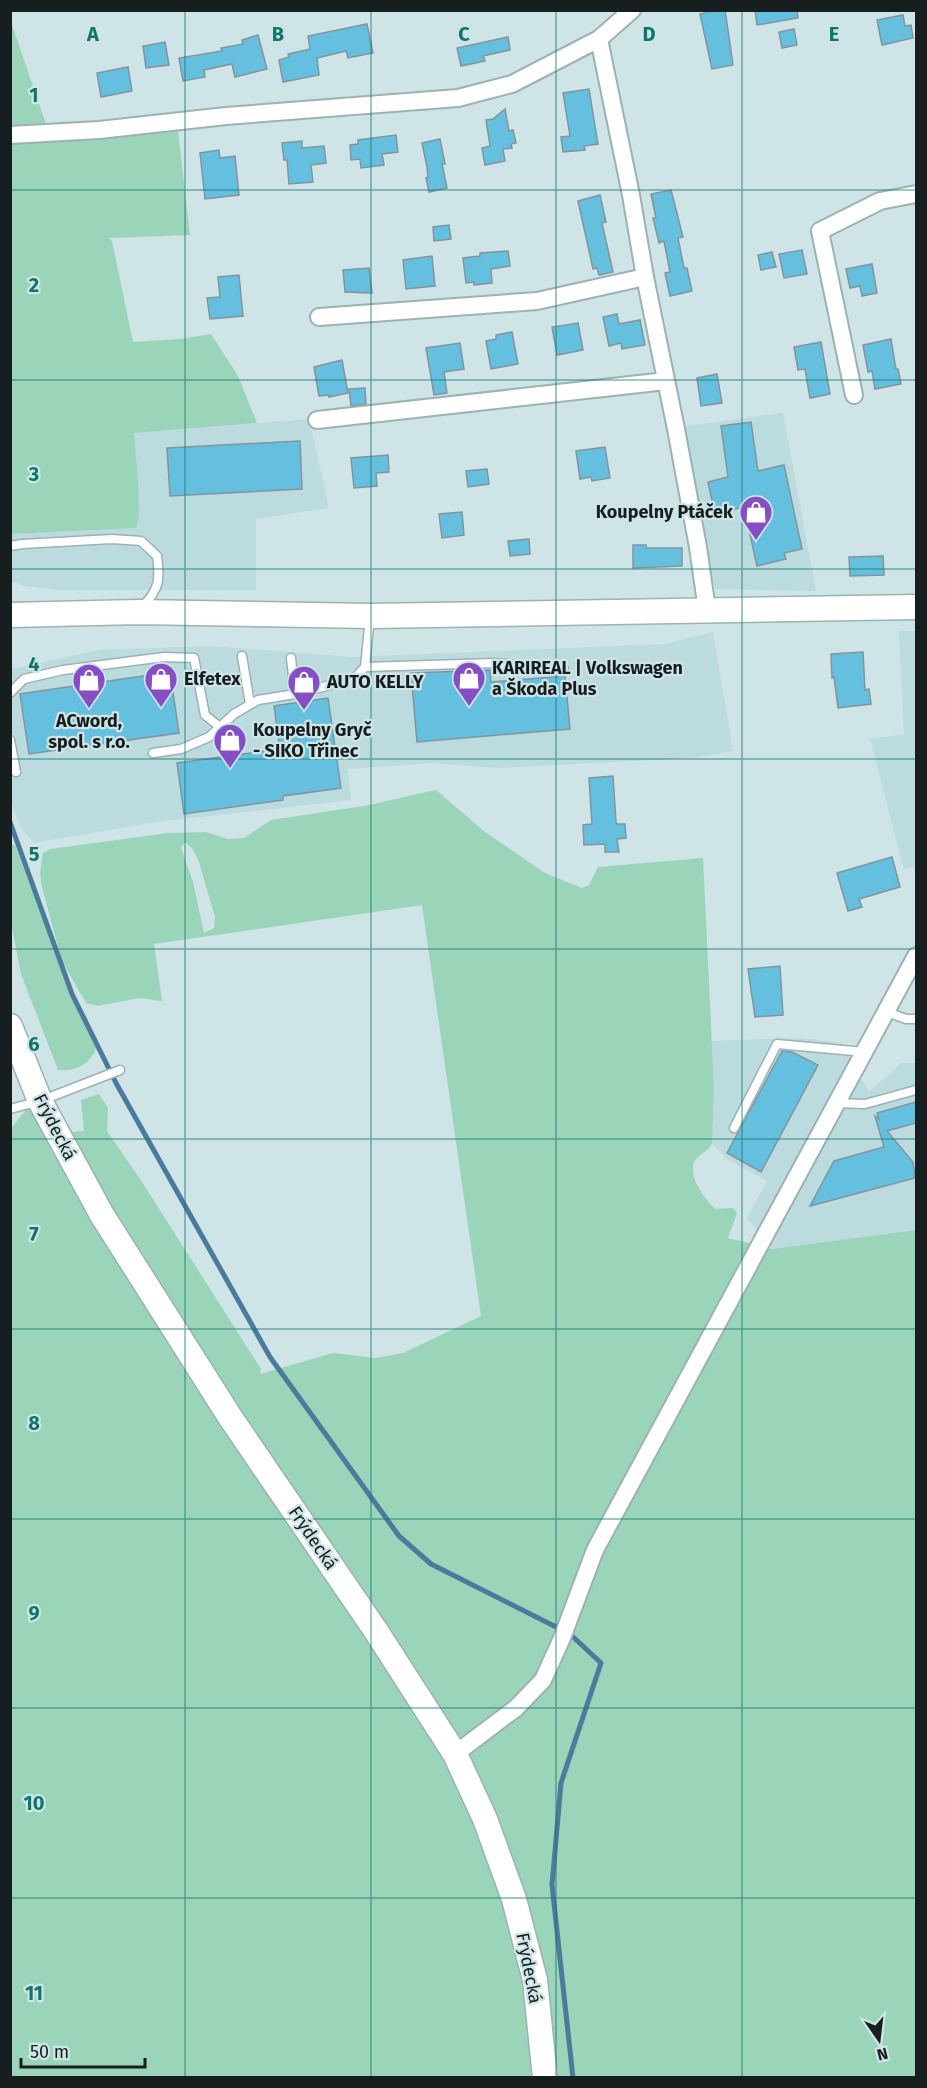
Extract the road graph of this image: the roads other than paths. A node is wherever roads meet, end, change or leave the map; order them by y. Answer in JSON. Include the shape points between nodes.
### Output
{"nodes":[{"id":1,"x":632,"y":10,"type":"edge"},
{"id":2,"x":599,"y":39,"type":"junction"},
{"id":3,"x":10,"y":135,"type":"edge"},
{"id":4,"x":916,"y":194,"type":"edge"},
{"id":5,"x":645,"y":278,"type":"junction"},
{"id":6,"x":319,"y":317,"type":"dead end"},
{"id":7,"x":666,"y":381,"type":"junction"},
{"id":8,"x":854,"y":395,"type":"dead end"},
{"id":9,"x":317,"y":420,"type":"dead end"},
{"id":10,"x":10,"y":546,"type":"edge"},
{"id":11,"x":916,"y":607,"type":"edge"},
{"id":12,"x":707,"y":610,"type":"junction"},
{"id":13,"x":138,"y":612,"type":"junction"},
{"id":14,"x":10,"y":615,"type":"edge"},
{"id":15,"x":370,"y":616,"type":"junction"},
{"id":16,"x":242,"y":656,"type":"dead end"},
{"id":17,"x":291,"y":658,"type":"dead end"},
{"id":18,"x":365,"y":667,"type":"junction"},
{"id":19,"x":564,"y":669,"type":"dead end"},
{"id":20,"x":10,"y":693,"type":"edge"},
{"id":21,"x":295,"y":694,"type":"junction"},
{"id":22,"x":250,"y":704,"type":"junction"},
{"id":23,"x":220,"y":727,"type":"junction"},
{"id":24,"x":10,"y":740,"type":"edge"},
{"id":25,"x":153,"y":753,"type":"dead end"},
{"id":26,"x":16,"y":772,"type":"dead end"},
{"id":27,"x":916,"y":956,"type":"edge"},
{"id":28,"x":887,"y":1012,"type":"junction"},
{"id":29,"x":916,"y":1019,"type":"edge"},
{"id":30,"x":10,"y":1026,"type":"edge"},
{"id":31,"x":866,"y":1052,"type":"junction"},
{"id":32,"x":120,"y":1070,"type":"dead end"},
{"id":33,"x":916,"y":1090,"type":"edge"},
{"id":34,"x":40,"y":1101,"type":"junction"},
{"id":35,"x":836,"y":1103,"type":"junction"},
{"id":36,"x":10,"y":1109,"type":"edge"},
{"id":37,"x":734,"y":1128,"type":"dead end"},
{"id":38,"x":455,"y":1754,"type":"junction"},
{"id":39,"x":545,"y":2078,"type":"edge"}],
"edges":[{"from":1,"to":2,"type":"street"},
{"from":2,"to":3,"type":"street","via":[[512,84],[458,98]]},
{"from":2,"to":5,"type":"street"},
{"from":4,"to":8,"type":"street","via":[[880,201],[820,231]]},
{"from":5,"to":6,"type":"street","via":[[537,301]]},
{"from":5,"to":7,"type":"street"},
{"from":7,"to":9,"type":"street"},
{"from":7,"to":12,"type":"street"},
{"from":10,"to":13,"type":"lane","via":[[112,539],[141,541],[157,556],[160,580],[152,598]]},
{"from":11,"to":12,"type":"main road"},
{"from":12,"to":15,"type":"main road"},
{"from":13,"to":14,"type":"main road"},
{"from":13,"to":15,"type":"main road"},
{"from":15,"to":18,"type":"lane"},
{"from":16,"to":22,"type":"lane"},
{"from":17,"to":21,"type":"lane"},
{"from":18,"to":19,"type":"lane","via":[[494,663]]},
{"from":18,"to":21,"type":"lane","via":[[354,679]]},
{"from":20,"to":23,"type":"lane","via":[[24,679],[63,670],[164,657],[194,658],[205,715]]},
{"from":21,"to":22,"type":"lane","via":[[258,699]]},
{"from":22,"to":23,"type":"lane"},
{"from":23,"to":25,"type":"lane","via":[[209,737],[181,749]]},
{"from":24,"to":26,"type":"lane"},
{"from":27,"to":28,"type":"street"},
{"from":28,"to":29,"type":"lane"},
{"from":28,"to":31,"type":"street"},
{"from":30,"to":34,"type":"main road","name":"Frýdecká"},
{"from":31,"to":35,"type":"street"},
{"from":31,"to":37,"type":"lane","via":[[777,1044]]},
{"from":32,"to":34,"type":"lane"},
{"from":33,"to":35,"type":"lane","via":[[865,1104]]},
{"from":34,"to":36,"type":"lane"},
{"from":34,"to":38,"type":"main road","name":"Frýdecká","via":[[102,1215],[230,1418]]},
{"from":35,"to":38,"type":"street","via":[[595,1550],[543,1680],[516,1708]]},
{"from":38,"to":39,"type":"main road","name":"Frýdecká","via":[[485,1819],[514,1899],[535,1980]]}]}
